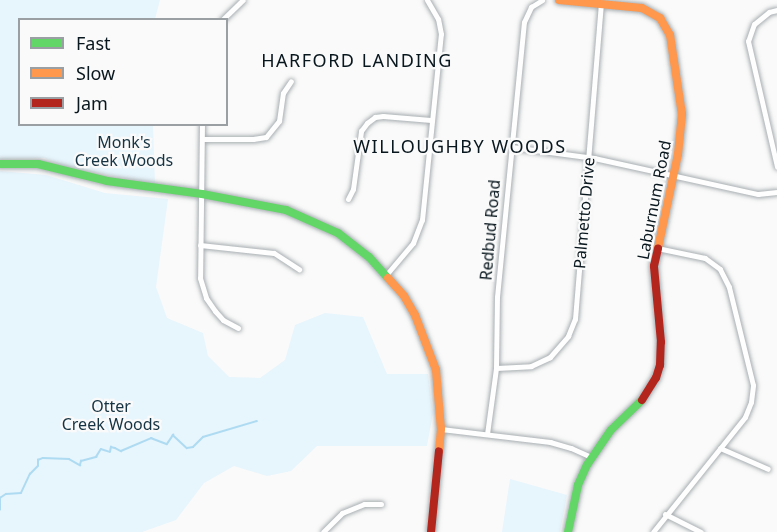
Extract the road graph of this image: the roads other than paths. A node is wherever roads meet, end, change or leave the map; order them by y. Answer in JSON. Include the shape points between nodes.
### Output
{"nodes":[{"id":1,"x":242,"y":0,"type":"edge"},
{"id":2,"x":427,"y":0,"type":"edge"},
{"id":3,"x":542,"y":0,"type":"edge"},
{"id":4,"x":559,"y":0,"type":"edge"},
{"id":5,"x":601,"y":4,"type":"junction"},
{"id":6,"x":777,"y":10,"type":"edge"},
{"id":7,"x":224,"y":18,"type":"edge"},
{"id":8,"x":291,"y":81,"type":"dead end"},
{"id":9,"x":431,"y":120,"type":"junction"},
{"id":10,"x":202,"y":126,"type":"edge"},
{"id":11,"x":202,"y":139,"type":"junction"},
{"id":12,"x":512,"y":147,"type":"junction"},
{"id":13,"x":589,"y":157,"type":"junction"},
{"id":14,"x":0,"y":164,"type":"edge"},
{"id":15,"x":777,"y":166,"type":"edge"},
{"id":16,"x":673,"y":174,"type":"junction"},
{"id":17,"x":777,"y":192,"type":"edge"},
{"id":18,"x":202,"y":194,"type":"junction"},
{"id":19,"x":348,"y":199,"type":"dead end"},
{"id":20,"x":200,"y":245,"type":"junction"},
{"id":21,"x":657,"y":248,"type":"junction"},
{"id":22,"x":298,"y":269,"type":"dead end"},
{"id":23,"x":387,"y":275,"type":"junction"},
{"id":24,"x":238,"y":328,"type":"dead end"},
{"id":25,"x":496,"y":368,"type":"junction"},
{"id":26,"x":441,"y":429,"type":"junction"},
{"id":27,"x":487,"y":434,"type":"junction"},
{"id":28,"x":720,"y":448,"type":"junction"},
{"id":29,"x":591,"y":458,"type":"junction"},
{"id":30,"x":768,"y":469,"type":"dead end"},
{"id":31,"x":381,"y":504,"type":"dead end"},
{"id":32,"x":665,"y":514,"type":"junction"},
{"id":33,"x":323,"y":532,"type":"edge"},
{"id":34,"x":431,"y":532,"type":"edge"},
{"id":35,"x":568,"y":532,"type":"edge"},
{"id":36,"x":653,"y":532,"type":"edge"},
{"id":37,"x":701,"y":532,"type":"edge"}],
"edges":[{"from":1,"to":7,"type":"street"},
{"from":2,"to":9,"type":"street","via":[[441,34]]},
{"from":3,"to":12,"type":"street","name":"Redbud Road","via":[[531,7],[524,22]]},
{"from":4,"to":5,"type":"street"},
{"from":5,"to":13,"type":"street","name":"Palmetto Drive"},
{"from":5,"to":16,"type":"street","name":"Laburnum Road","via":[[642,8],[666,26],[675,55],[682,114]]},
{"from":6,"to":15,"type":"street","via":[[754,24],[748,41]]},
{"from":8,"to":11,"type":"street","via":[[283,93],[279,121],[266,136]]},
{"from":9,"to":19,"type":"street","via":[[383,116],[367,123],[361,131],[353,189]]},
{"from":9,"to":23,"type":"street","via":[[420,228]]},
{"from":10,"to":11,"type":"street"},
{"from":11,"to":18,"type":"street"},
{"from":12,"to":13,"type":"street"},
{"from":12,"to":25,"type":"street","name":"Redbud Road","via":[[497,297]]},
{"from":13,"to":16,"type":"street"},
{"from":13,"to":25,"type":"street","name":"Palmetto Drive","via":[[572,329],[556,352],[541,362]]},
{"from":14,"to":18,"type":"street","via":[[38,164],[107,181]]},
{"from":16,"to":17,"type":"street","via":[[758,194]]},
{"from":16,"to":21,"type":"street","name":"Laburnum Road"},
{"from":18,"to":20,"type":"street"},
{"from":18,"to":23,"type":"street","via":[[309,218],[338,233]]},
{"from":20,"to":22,"type":"street","via":[[274,253]]},
{"from":20,"to":24,"type":"street","via":[[200,278],[206,298],[223,320]]},
{"from":21,"to":28,"type":"street","via":[[705,258],[720,269],[729,287],[753,385],[745,417]]},
{"from":21,"to":29,"type":"street","name":"Laburnum Road","via":[[654,293],[661,354],[656,378],[644,398],[611,430]]},
{"from":23,"to":26,"type":"street","via":[[415,315],[429,348],[436,370]]},
{"from":25,"to":27,"type":"street","name":"Redbud Road"},
{"from":26,"to":27,"type":"street"},
{"from":26,"to":34,"type":"street"},
{"from":27,"to":29,"type":"street","via":[[562,445]]},
{"from":28,"to":30,"type":"street"},
{"from":28,"to":32,"type":"street"},
{"from":29,"to":35,"type":"street","name":"Laburnum Road","via":[[578,485]]},
{"from":31,"to":33,"type":"street","via":[[364,504],[342,513]]},
{"from":32,"to":36,"type":"street"},
{"from":32,"to":37,"type":"street"}]}
